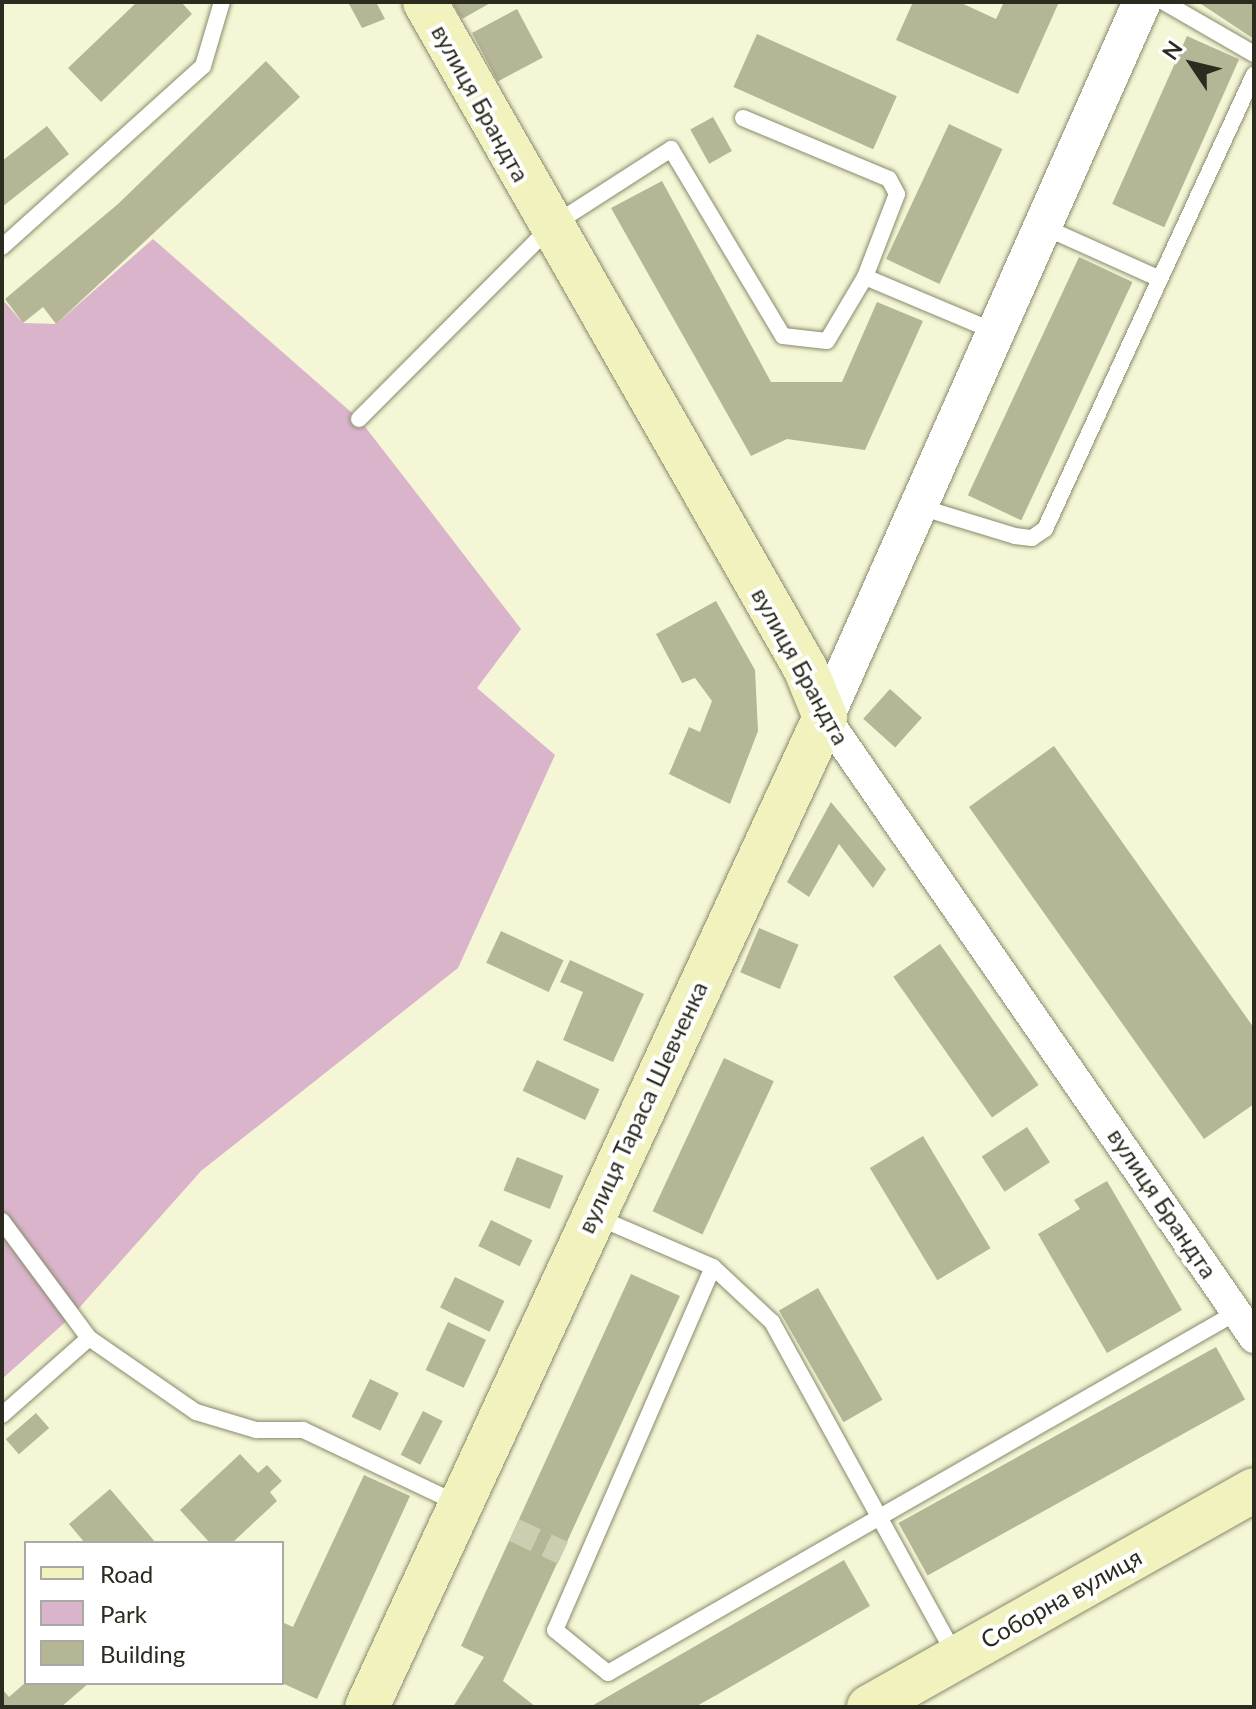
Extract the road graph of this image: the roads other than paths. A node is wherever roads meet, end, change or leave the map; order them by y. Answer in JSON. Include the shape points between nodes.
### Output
{"nodes":[{"id":1,"x":222,"y":2,"type":"edge"},
{"id":2,"x":425,"y":2,"type":"edge"},
{"id":3,"x":1142,"y":2,"type":"edge"},
{"id":4,"x":1164,"y":2,"type":"edge"},
{"id":5,"x":1254,"y":54,"type":"edge"},
{"id":6,"x":1254,"y":75,"type":"edge"},
{"id":7,"x":743,"y":118,"type":"dead end"},
{"id":8,"x":1042,"y":226,"type":"junction"},
{"id":9,"x":550,"y":227,"type":"junction"},
{"id":10,"x":2,"y":247,"type":"edge"},
{"id":11,"x":865,"y":277,"type":"junction"},
{"id":12,"x":1160,"y":279,"type":"junction"},
{"id":13,"x":996,"y":332,"type":"junction"},
{"id":14,"x":359,"y":419,"type":"dead end"},
{"id":15,"x":920,"y":507,"type":"junction"},
{"id":16,"x":825,"y":717,"type":"junction"},
{"id":17,"x":591,"y":1215,"type":"junction"},
{"id":18,"x":2,"y":1221,"type":"edge"},
{"id":19,"x":713,"y":1267,"type":"junction"},
{"id":20,"x":1237,"y":1312,"type":"junction"},
{"id":21,"x":89,"y":1338,"type":"junction"},
{"id":22,"x":1254,"y":1338,"type":"edge"},
{"id":23,"x":2,"y":1415,"type":"edge"},
{"id":24,"x":1254,"y":1490,"type":"edge"},
{"id":25,"x":460,"y":1505,"type":"junction"},
{"id":26,"x":880,"y":1518,"type":"junction"},
{"id":27,"x":956,"y":1656,"type":"junction"},
{"id":28,"x":367,"y":1707,"type":"edge"},
{"id":29,"x":869,"y":1707,"type":"edge"}],
"edges":[{"from":1,"to":10,"type":"lane","via":[[203,66]]},
{"from":2,"to":9,"type":"main road","name":"вулиця Брандта"},
{"from":3,"to":8,"type":"street","name":"вулиця Тараса Шевченка"},
{"from":4,"to":5,"type":"lane"},
{"from":6,"to":12,"type":"lane"},
{"from":7,"to":11,"type":"lane","via":[[889,179],[897,194]]},
{"from":8,"to":12,"type":"lane"},
{"from":8,"to":13,"type":"street","name":"вулиця Тараса Шевченка"},
{"from":9,"to":11,"type":"lane","via":[[671,149],[783,336],[827,341]]},
{"from":9,"to":14,"type":"lane"},
{"from":9,"to":16,"type":"main road","name":"вулиця Брандта","via":[[805,668]]},
{"from":11,"to":13,"type":"lane"},
{"from":12,"to":15,"type":"lane","via":[[1045,529],[1032,538],[1015,536]]},
{"from":13,"to":15,"type":"street","name":"вулиця Тараса Шевченка"},
{"from":15,"to":16,"type":"street","name":"вулиця Тараса Шевченка"},
{"from":16,"to":17,"type":"main road","name":"вулиця Тараса Шевченка"},
{"from":16,"to":20,"type":"street","name":"вулиця Брандта"},
{"from":17,"to":19,"type":"lane"},
{"from":17,"to":25,"type":"main road","name":"вулиця Тараса Шевченка"},
{"from":18,"to":21,"type":"lane"},
{"from":19,"to":26,"type":"lane","via":[[772,1322]]},
{"from":19,"to":26,"type":"lane","via":[[555,1630],[608,1673]]},
{"from":20,"to":22,"type":"street","name":"вулиця Брандта"},
{"from":20,"to":26,"type":"lane"},
{"from":21,"to":23,"type":"lane"},
{"from":21,"to":25,"type":"lane","via":[[196,1412],[256,1430],[303,1430]]},
{"from":24,"to":27,"type":"main road","name":"Соборна вулиця"},
{"from":25,"to":28,"type":"main road","name":"вулиця Тараса Шевченка"},
{"from":26,"to":27,"type":"lane"},
{"from":27,"to":29,"type":"main road","name":"Соборна вулиця"}]}
